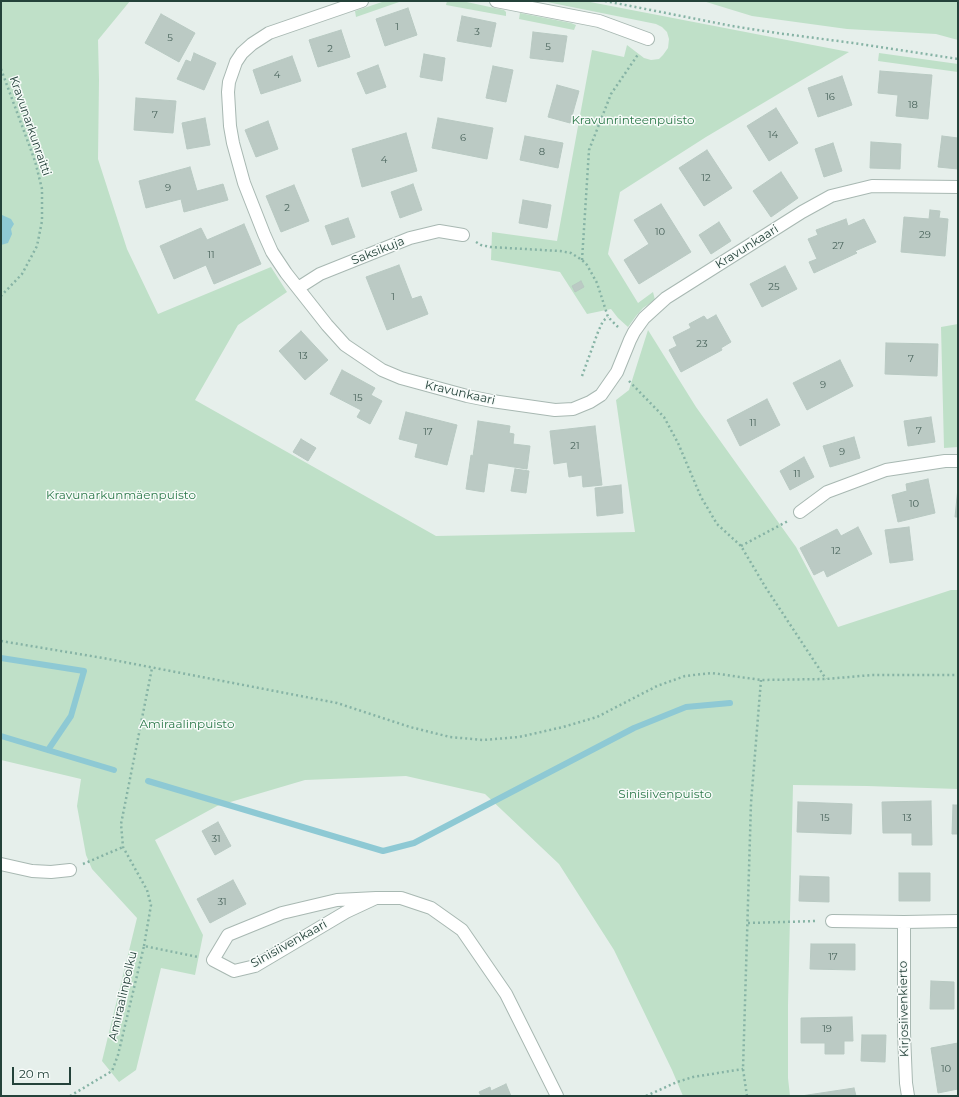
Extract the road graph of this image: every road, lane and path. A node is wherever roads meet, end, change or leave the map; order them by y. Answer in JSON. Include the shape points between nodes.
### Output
{"nodes":[{"id":1,"x":362,"y":1,"type":"edge"},
{"id":2,"x":496,"y":1,"type":"edge"},
{"id":3,"x":605,"y":1,"type":"edge"},
{"id":4,"x":648,"y":39,"type":"joint"},
{"id":5,"x":958,"y":59,"type":"edge"},
{"id":6,"x":1,"y":69,"type":"edge"},
{"id":7,"x":958,"y":187,"type":"edge"},
{"id":8,"x":463,"y":235,"type":"joint"},
{"id":9,"x":582,"y":260,"type":"junction"},
{"id":10,"x":298,"y":288,"type":"junction"},
{"id":11,"x":1,"y":296,"type":"edge"},
{"id":12,"x":608,"y":316,"type":"junction"},
{"id":13,"x":630,"y":340,"type":"junction"},
{"id":14,"x":618,"y":372,"type":"junction"},
{"id":15,"x":582,"y":376,"type":"dead end"},
{"id":16,"x":958,"y":461,"type":"edge"},
{"id":17,"x":800,"y":512,"type":"joint"},
{"id":18,"x":741,"y":546,"type":"junction"},
{"id":19,"x":1,"y":641,"type":"edge"},
{"id":20,"x":152,"y":668,"type":"junction"},
{"id":21,"x":958,"y":675,"type":"edge"},
{"id":22,"x":826,"y":679,"type":"junction"},
{"id":23,"x":762,"y":680,"type":"junction"},
{"id":24,"x":123,"y":847,"type":"junction"},
{"id":25,"x":1,"y":864,"type":"edge"},
{"id":26,"x":70,"y":870,"type":"joint"},
{"id":27,"x":376,"y":898,"type":"junction"},
{"id":28,"x":832,"y":921,"type":"joint"},
{"id":29,"x":958,"y":921,"type":"edge"},
{"id":30,"x":904,"y":922,"type":"junction"},
{"id":31,"x":748,"y":923,"type":"junction"},
{"id":32,"x":144,"y":946,"type":"junction"},
{"id":33,"x":214,"y":960,"type":"junction"},
{"id":34,"x":743,"y":1069,"type":"junction"},
{"id":35,"x":70,"y":1096,"type":"edge"},
{"id":36,"x":557,"y":1096,"type":"edge"},
{"id":37,"x":646,"y":1096,"type":"edge"},
{"id":38,"x":747,"y":1096,"type":"edge"},
{"id":39,"x":908,"y":1096,"type":"edge"}],
"edges":[{"from":1,"to":10,"type":"street","name":"Kravunkaari","via":[[269,33],[242,53],[229,82],[230,126],[244,183],[272,252]]},
{"from":2,"to":4,"type":"street","via":[[599,21]]},
{"from":3,"to":5,"type":"path","via":[[777,34]]},
{"from":4,"to":9,"type":"path","via":[[611,94],[589,150]]},
{"from":6,"to":11,"type":"path","name":"Kravunarkunraitti","via":[[35,161],[42,189],[42,221],[37,246],[22,274]]},
{"from":7,"to":13,"type":"street","name":"Kravunkaari","via":[[872,186],[831,196],[666,298],[644,318]]},
{"from":8,"to":9,"type":"path","via":[[490,247],[560,251]]},
{"from":8,"to":10,"type":"street","name":"Saksikuja","via":[[439,231],[410,238],[320,274]]},
{"from":9,"to":12,"type":"path","via":[[597,283]]},
{"from":10,"to":14,"type":"street","name":"Kravunkaari","via":[[327,326],[345,345],[366,360],[401,378],[467,396],[555,410],[573,409],[601,395]]},
{"from":12,"to":13,"type":"path"},
{"from":12,"to":15,"type":"path","via":[[598,332]]},
{"from":13,"to":14,"type":"street","name":"Kravunkaari"},
{"from":14,"to":18,"type":"path","via":[[664,417],[700,496],[717,524]]},
{"from":16,"to":17,"type":"street","via":[[886,470],[827,492]]},
{"from":17,"to":18,"type":"path"},
{"from":18,"to":22,"type":"path"},
{"from":19,"to":20,"type":"path"},
{"from":20,"to":23,"type":"path","via":[[337,703],[410,727],[450,737],[483,740],[519,737],[596,717],[657,686],[685,676],[712,673]]},
{"from":20,"to":24,"type":"path","via":[[121,824]]},
{"from":21,"to":22,"type":"path","via":[[872,675]]},
{"from":22,"to":23,"type":"path"},
{"from":23,"to":31,"type":"path","via":[[751,804]]},
{"from":24,"to":26,"type":"path"},
{"from":24,"to":32,"type":"path","via":[[146,890],[151,905]]},
{"from":25,"to":26,"type":"street","via":[[32,872]]},
{"from":27,"to":33,"type":"street","name":"Sinisiivenkaari","via":[[337,900],[282,913],[228,936]]},
{"from":27,"to":33,"type":"street","name":"Sinisiivenkaari","via":[[346,912],[255,966],[234,970]]},
{"from":27,"to":36,"type":"street","name":"Sinisiivenkaari","via":[[401,898],[431,908],[462,930],[506,994]]},
{"from":28,"to":30,"type":"street"},
{"from":28,"to":31,"type":"path"},
{"from":29,"to":30,"type":"street"},
{"from":30,"to":39,"type":"street","name":"Kirjosiivenkierto","via":[[904,1033]]},
{"from":31,"to":34,"type":"path"},
{"from":32,"to":33,"type":"path","name":"Amiraalinpolku"},
{"from":32,"to":35,"type":"path","name":"Amiraalinpolku","via":[[112,1071]]},
{"from":34,"to":37,"type":"path","via":[[693,1077]]},
{"from":34,"to":38,"type":"path"}]}
